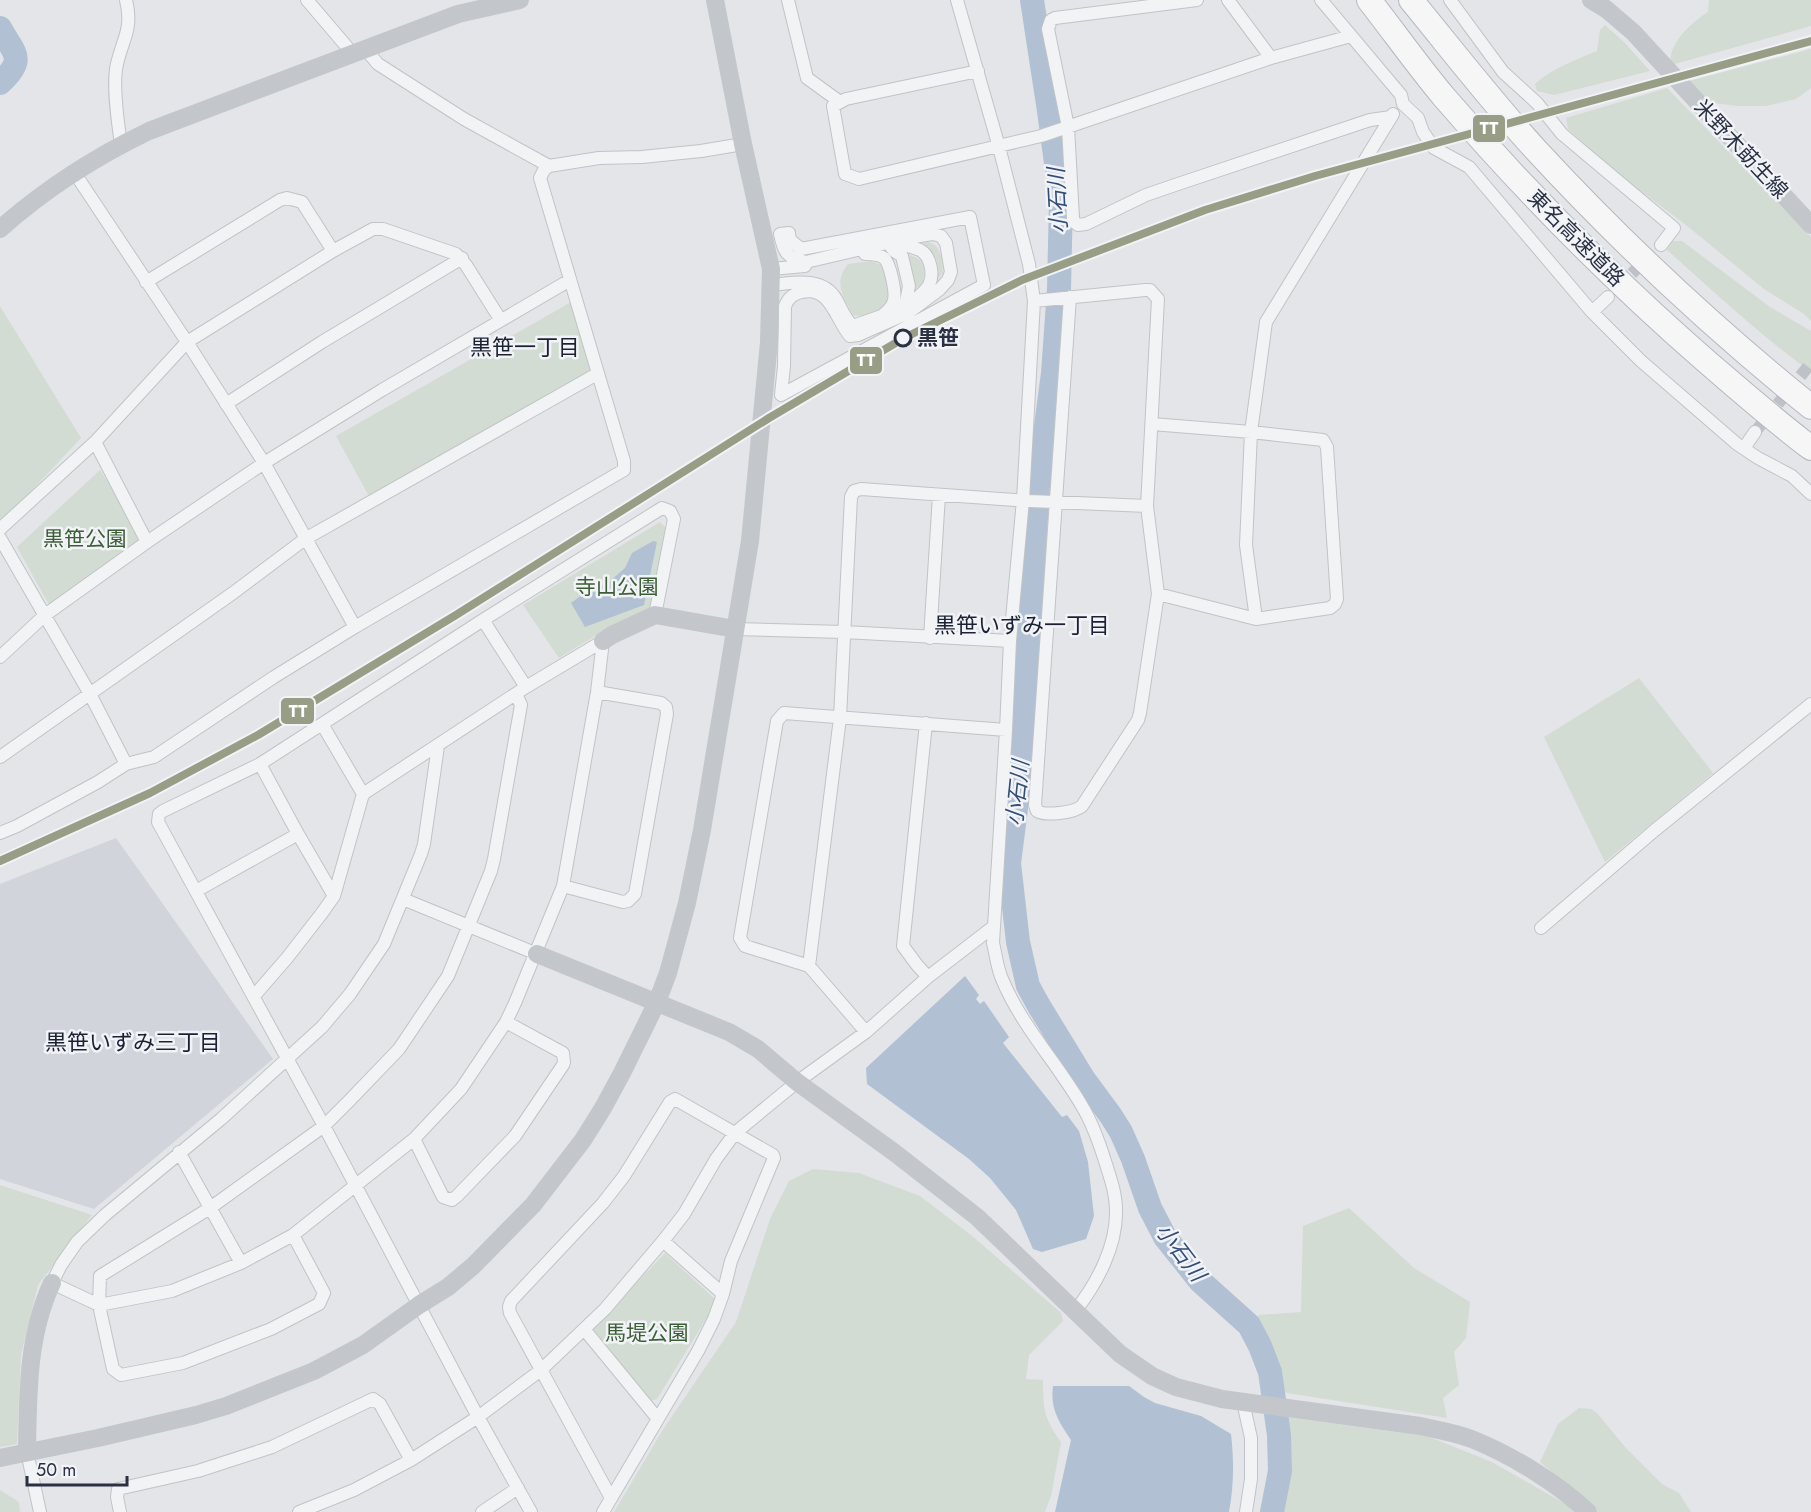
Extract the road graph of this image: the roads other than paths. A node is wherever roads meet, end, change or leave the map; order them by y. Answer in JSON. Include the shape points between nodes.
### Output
{"nodes":[{"id":1,"x":126,"y":0,"type":"edge"},
{"id":2,"x":307,"y":0,"type":"edge"},
{"id":3,"x":715,"y":0,"type":"edge"},
{"id":4,"x":788,"y":0,"type":"edge"},
{"id":5,"x":957,"y":0,"type":"edge"},
{"id":6,"x":1197,"y":0,"type":"edge"},
{"id":7,"x":1228,"y":0,"type":"edge"},
{"id":8,"x":1321,"y":0,"type":"edge"},
{"id":9,"x":1369,"y":0,"type":"edge"},
{"id":10,"x":1411,"y":0,"type":"edge"},
{"id":11,"x":1450,"y":0,"type":"edge"},
{"id":12,"x":1592,"y":0,"type":"edge"},
{"id":13,"x":511,"y":1,"type":"edge"},
{"id":14,"x":1351,"y":36,"type":"junction"},
{"id":15,"x":360,"y":52,"type":"junction"},
{"id":16,"x":1271,"y":58,"type":"junction"},
{"id":17,"x":978,"y":71,"type":"junction"},
{"id":18,"x":840,"y":102,"type":"junction"},
{"id":19,"x":1403,"y":104,"type":"junction"},
{"id":20,"x":1391,"y":117,"type":"junction"},
{"id":21,"x":1068,"y":127,"type":"junction"},
{"id":22,"x":122,"y":144,"type":"junction"},
{"id":23,"x":743,"y":144,"type":"junction"},
{"id":24,"x":999,"y":147,"type":"junction"},
{"id":25,"x":549,"y":166,"type":"junction"},
{"id":26,"x":74,"y":172,"type":"junction"},
{"id":27,"x":1811,"y":225,"type":"edge"},
{"id":28,"x":0,"y":229,"type":"edge"},
{"id":29,"x":888,"y":243,"type":"junction"},
{"id":30,"x":902,"y":244,"type":"junction"},
{"id":31,"x":1661,"y":245,"type":"tunnel mouth"},
{"id":32,"x":333,"y":251,"type":"junction"},
{"id":33,"x":865,"y":254,"type":"junction"},
{"id":34,"x":462,"y":258,"type":"junction"},
{"id":35,"x":771,"y":277,"type":"junction"},
{"id":36,"x":570,"y":280,"type":"junction"},
{"id":37,"x":146,"y":282,"type":"junction"},
{"id":38,"x":1680,"y":294,"type":"junction"},
{"id":39,"x":1608,"y":297,"type":"tunnel mouth"},
{"id":40,"x":1067,"y":298,"type":"junction"},
{"id":41,"x":1039,"y":301,"type":"junction"},
{"id":42,"x":903,"y":307,"type":"junction"},
{"id":43,"x":1592,"y":312,"type":"junction"},
{"id":44,"x":883,"y":315,"type":"junction"},
{"id":45,"x":500,"y":319,"type":"junction"},
{"id":46,"x":187,"y":342,"type":"junction"},
{"id":47,"x":597,"y":374,"type":"junction"},
{"id":48,"x":1811,"y":387,"type":"edge"},
{"id":49,"x":226,"y":404,"type":"junction"},
{"id":50,"x":1811,"y":407,"type":"edge"},
{"id":51,"x":1152,"y":424,"type":"junction"},
{"id":52,"x":1251,"y":432,"type":"junction"},
{"id":53,"x":1755,"y":432,"type":"tunnel mouth"},
{"id":54,"x":95,"y":442,"type":"junction"},
{"id":55,"x":1744,"y":448,"type":"junction"},
{"id":56,"x":1811,"y":448,"type":"edge"},
{"id":57,"x":264,"y":463,"type":"junction"},
{"id":58,"x":1811,"y":494,"type":"edge"},
{"id":59,"x":939,"y":495,"type":"junction"},
{"id":60,"x":1027,"y":501,"type":"junction"},
{"id":61,"x":1054,"y":502,"type":"junction"},
{"id":62,"x":1147,"y":506,"type":"junction"},
{"id":63,"x":0,"y":529,"type":"edge"},
{"id":64,"x":0,"y":538,"type":"edge"},
{"id":65,"x":305,"y":539,"type":"junction"},
{"id":66,"x":147,"y":542,"type":"junction"},
{"id":67,"x":1158,"y":594,"type":"junction"},
{"id":68,"x":45,"y":615,"type":"junction"},
{"id":69,"x":655,"y":615,"type":"junction"},
{"id":70,"x":1256,"y":619,"type":"junction"},
{"id":71,"x":483,"y":620,"type":"junction"},
{"id":72,"x":355,"y":627,"type":"junction"},
{"id":73,"x":735,"y":629,"type":"junction"},
{"id":74,"x":844,"y":632,"type":"junction"},
{"id":75,"x":930,"y":638,"type":"junction"},
{"id":76,"x":603,"y":641,"type":"junction"},
{"id":77,"x":1010,"y":641,"type":"junction"},
{"id":78,"x":0,"y":657,"type":"edge"},
{"id":79,"x":521,"y":690,"type":"junction"},
{"id":80,"x":597,"y":692,"type":"junction"},
{"id":81,"x":90,"y":694,"type":"junction"},
{"id":82,"x":1811,"y":704,"type":"edge"},
{"id":83,"x":840,"y":718,"type":"junction"},
{"id":84,"x":926,"y":723,"type":"junction"},
{"id":85,"x":322,"y":724,"type":"junction"},
{"id":86,"x":1006,"y":729,"type":"junction"},
{"id":87,"x":438,"y":746,"type":"junction"},
{"id":88,"x":0,"y":757,"type":"edge"},
{"id":89,"x":126,"y":764,"type":"junction"},
{"id":90,"x":260,"y":764,"type":"junction"},
{"id":91,"x":363,"y":794,"type":"junction"},
{"id":92,"x":0,"y":833,"type":"edge"},
{"id":93,"x":297,"y":834,"type":"junction"},
{"id":94,"x":563,"y":886,"type":"junction"},
{"id":95,"x":196,"y":891,"type":"junction"},
{"id":96,"x":334,"y":896,"type":"junction"},
{"id":97,"x":403,"y":899,"type":"junction"},
{"id":98,"x":469,"y":926,"type":"junction"},
{"id":99,"x":993,"y":927,"type":"junction"},
{"id":100,"x":1541,"y":928,"type":"dead end"},
{"id":101,"x":537,"y":954,"type":"junction"},
{"id":102,"x":809,"y":966,"type":"junction"},
{"id":103,"x":928,"y":977,"type":"junction"},
{"id":104,"x":254,"y":996,"type":"junction"},
{"id":105,"x":657,"y":1002,"type":"junction"},
{"id":106,"x":506,"y":1022,"type":"junction"},
{"id":107,"x":866,"y":1032,"type":"junction"},
{"id":108,"x":286,"y":1058,"type":"junction"},
{"id":109,"x":797,"y":1082,"type":"junction"},
{"id":110,"x":324,"y":1126,"type":"junction"},
{"id":111,"x":735,"y":1133,"type":"junction"},
{"id":112,"x":414,"y":1139,"type":"junction"},
{"id":113,"x":179,"y":1152,"type":"junction"},
{"id":114,"x":355,"y":1185,"type":"junction"},
{"id":115,"x":210,"y":1208,"type":"junction"},
{"id":116,"x":292,"y":1235,"type":"junction"},
{"id":117,"x":663,"y":1241,"type":"junction"},
{"id":118,"x":241,"y":1263,"type":"junction"},
{"id":119,"x":52,"y":1283,"type":"junction"},
{"id":120,"x":723,"y":1294,"type":"junction"},
{"id":121,"x":99,"y":1305,"type":"junction"},
{"id":122,"x":419,"y":1305,"type":"junction"},
{"id":123,"x":1076,"y":1310,"type":"junction"},
{"id":124,"x":584,"y":1329,"type":"junction"},
{"id":125,"x":541,"y":1370,"type":"junction"},
{"id":126,"x":1243,"y":1402,"type":"junction"},
{"id":127,"x":478,"y":1417,"type":"junction"},
{"id":128,"x":658,"y":1419,"type":"junction"},
{"id":129,"x":27,"y":1452,"type":"junction"},
{"id":130,"x":0,"y":1458,"type":"edge"},
{"id":131,"x":411,"y":1460,"type":"junction"},
{"id":132,"x":518,"y":1488,"type":"junction"},
{"id":133,"x":611,"y":1497,"type":"junction"},
{"id":134,"x":40,"y":1512,"type":"edge"},
{"id":135,"x":120,"y":1512,"type":"edge"},
{"id":136,"x":299,"y":1512,"type":"edge"},
{"id":137,"x":482,"y":1512,"type":"edge"},
{"id":138,"x":531,"y":1512,"type":"edge"},
{"id":139,"x":603,"y":1512,"type":"edge"},
{"id":140,"x":1246,"y":1512,"type":"edge"},
{"id":141,"x":1588,"y":1512,"type":"edge"}],
"edges":[{"from":1,"to":22,"type":"street","via":[[128,35],[116,65]]},
{"from":2,"to":15,"type":"street"},
{"from":3,"to":23,"type":"street"},
{"from":4,"to":18,"type":"street","via":[[807,78]]},
{"from":5,"to":17,"type":"street"},
{"from":6,"to":21,"type":"street","via":[[1051,20],[1048,29]]},
{"from":7,"to":16,"type":"street"},
{"from":8,"to":14,"type":"street"},
{"from":9,"to":56,"type":"highway","name":"東名高速道路","via":[[1443,96],[1582,245],[1655,316]]},
{"from":10,"to":38,"type":"highway","name":"東名高速道路","via":[[1536,149]]},
{"from":11,"to":31,"type":"street","via":[[1503,72],[1537,103],[1562,134],[1674,228]]},
{"from":12,"to":27,"type":"street","name":"米野木莇生線","via":[[1633,32]]},
{"from":13,"to":15,"type":"street","via":[[458,14]]},
{"from":14,"to":16,"type":"street"},
{"from":14,"to":19,"type":"street","via":[[1401,95]]},
{"from":15,"to":22,"type":"street"},
{"from":15,"to":25,"type":"street","via":[[464,119]]},
{"from":16,"to":21,"type":"street"},
{"from":17,"to":18,"type":"street"},
{"from":17,"to":24,"type":"street"},
{"from":18,"to":24,"type":"street","via":[[833,106],[845,174],[859,179]]},
{"from":19,"to":20,"type":"street"},
{"from":19,"to":43,"type":"street","via":[[1418,118],[1434,148],[1469,167]]},
{"from":20,"to":21,"type":"street","via":[[1370,120],[1146,195],[1082,226],[1073,218]]},
{"from":20,"to":52,"type":"street","via":[[1266,322]]},
{"from":21,"to":24,"type":"street"},
{"from":22,"to":26,"type":"street"},
{"from":23,"to":25,"type":"street"},
{"from":23,"to":35,"type":"street"},
{"from":24,"to":41,"type":"street"},
{"from":25,"to":36,"type":"street","via":[[540,178]]},
{"from":26,"to":28,"type":"street"},
{"from":26,"to":37,"type":"street"},
{"from":29,"to":29,"type":"street","via":[[932,234],[941,236],[949,259],[948,280],[908,313],[850,336],[824,297],[810,290],[794,294],[785,306],[781,395],[984,285],[970,217],[801,249],[790,240],[789,233],[780,234],[784,250],[794,259],[806,262]]},
{"from":29,"to":30,"type":"street"},
{"from":29,"to":33,"type":"street"},
{"from":29,"to":42,"type":"street","via":[[902,256],[909,286]]},
{"from":30,"to":42,"type":"street","via":[[926,255],[931,277],[920,296]]},
{"from":30,"to":42,"type":"street","via":[[937,241],[946,264],[942,283],[927,296]]},
{"from":32,"to":34,"type":"street","via":[[377,228]]},
{"from":32,"to":37,"type":"street","via":[[302,202],[287,198]]},
{"from":32,"to":46,"type":"street"},
{"from":33,"to":35,"type":"street"},
{"from":33,"to":44,"type":"street","via":[[884,258],[889,267],[895,299]]},
{"from":34,"to":45,"type":"street"},
{"from":34,"to":49,"type":"street"},
{"from":35,"to":44,"type":"street","via":[[824,286],[853,326]]},
{"from":35,"to":73,"type":"street","via":[[769,342],[750,541]]},
{"from":36,"to":45,"type":"street"},
{"from":36,"to":47,"type":"street"},
{"from":37,"to":46,"type":"street"},
{"from":38,"to":48,"type":"highway"},
{"from":38,"to":50,"type":"highway","name":"東名高速道路"},
{"from":39,"to":43,"type":"street"},
{"from":40,"to":41,"type":"street"},
{"from":40,"to":51,"type":"street","via":[[1145,290],[1156,295]]},
{"from":40,"to":61,"type":"street"},
{"from":41,"to":60,"type":"street"},
{"from":42,"to":44,"type":"street"},
{"from":43,"to":55,"type":"street","via":[[1641,361]]},
{"from":45,"to":57,"type":"street"},
{"from":46,"to":49,"type":"street"},
{"from":46,"to":54,"type":"street"},
{"from":47,"to":65,"type":"street"},
{"from":47,"to":72,"type":"street","via":[[624,470]]},
{"from":49,"to":57,"type":"street"},
{"from":51,"to":52,"type":"street"},
{"from":51,"to":62,"type":"street"},
{"from":52,"to":70,"type":"street","via":[[1246,545]]},
{"from":52,"to":70,"type":"street","via":[[1326,442],[1337,599],[1330,608]]},
{"from":53,"to":55,"type":"street"},
{"from":54,"to":63,"type":"street"},
{"from":54,"to":66,"type":"street"},
{"from":55,"to":58,"type":"street","via":[[1792,476]]},
{"from":57,"to":65,"type":"street"},
{"from":57,"to":66,"type":"street"},
{"from":59,"to":60,"type":"street"},
{"from":59,"to":74,"type":"street","via":[[854,491]]},
{"from":59,"to":75,"type":"street"},
{"from":60,"to":61,"type":"street"},
{"from":60,"to":77,"type":"street"},
{"from":61,"to":62,"type":"street"},
{"from":61,"to":67,"type":"street","via":[[1035,805],[1038,813],[1079,809],[1138,720]]},
{"from":62,"to":67,"type":"street"},
{"from":64,"to":68,"type":"street"},
{"from":65,"to":72,"type":"street"},
{"from":65,"to":81,"type":"street"},
{"from":66,"to":68,"type":"street"},
{"from":67,"to":70,"type":"street"},
{"from":68,"to":78,"type":"street"},
{"from":68,"to":81,"type":"street"},
{"from":69,"to":71,"type":"street","via":[[674,519],[670,511],[662,508]]},
{"from":69,"to":73,"type":"street"},
{"from":69,"to":76,"type":"street"},
{"from":71,"to":79,"type":"street"},
{"from":71,"to":85,"type":"street"},
{"from":72,"to":89,"type":"street","via":[[161,753]]},
{"from":73,"to":74,"type":"street"},
{"from":73,"to":105,"type":"street","via":[[687,903]]},
{"from":74,"to":75,"type":"street"},
{"from":74,"to":83,"type":"street"},
{"from":75,"to":77,"type":"street"},
{"from":76,"to":79,"type":"street"},
{"from":76,"to":80,"type":"street"},
{"from":77,"to":86,"type":"street"},
{"from":79,"to":87,"type":"street"},
{"from":79,"to":98,"type":"street","via":[[494,859]]},
{"from":80,"to":94,"type":"street"},
{"from":80,"to":94,"type":"street","via":[[661,703],[667,714],[633,898],[623,902]]},
{"from":81,"to":88,"type":"street"},
{"from":81,"to":89,"type":"street"},
{"from":82,"to":100,"type":"street"},
{"from":83,"to":84,"type":"street"},
{"from":83,"to":102,"type":"street"},
{"from":83,"to":102,"type":"street","via":[[784,713],[777,721],[740,938],[745,946]]},
{"from":84,"to":86,"type":"street"},
{"from":84,"to":103,"type":"street","via":[[903,946]]},
{"from":85,"to":90,"type":"street"},
{"from":85,"to":91,"type":"street"},
{"from":86,"to":99,"type":"street"},
{"from":87,"to":91,"type":"street"},
{"from":87,"to":97,"type":"street","via":[[424,844]]},
{"from":89,"to":92,"type":"street"},
{"from":90,"to":93,"type":"street"},
{"from":90,"to":95,"type":"street","via":[[159,814],[158,822]]},
{"from":91,"to":96,"type":"street"},
{"from":93,"to":95,"type":"street"},
{"from":93,"to":96,"type":"street"},
{"from":94,"to":101,"type":"street"},
{"from":95,"to":104,"type":"street"},
{"from":96,"to":104,"type":"street"},
{"from":97,"to":98,"type":"street"},
{"from":97,"to":108,"type":"street","via":[[384,944],[350,994],[322,1027]]},
{"from":98,"to":101,"type":"street"},
{"from":98,"to":110,"type":"street","via":[[448,976],[399,1049]]},
{"from":99,"to":103,"type":"street"},
{"from":99,"to":123,"type":"street","via":[[1000,976],[1082,1106],[1096,1133],[1114,1192],[1116,1221],[1109,1250],[1088,1295]]},
{"from":101,"to":105,"type":"street"},
{"from":101,"to":106,"type":"street"},
{"from":102,"to":107,"type":"street"},
{"from":103,"to":107,"type":"street"},
{"from":104,"to":108,"type":"street"},
{"from":105,"to":109,"type":"street","via":[[729,1032],[758,1049]]},
{"from":105,"to":122,"type":"street","via":[[603,1108],[556,1177],[473,1266]]},
{"from":106,"to":112,"type":"street","via":[[461,1089]]},
{"from":106,"to":112,"type":"street","via":[[563,1053],[564,1059],[515,1136],[452,1200],[443,1197]]},
{"from":107,"to":109,"type":"street"},
{"from":108,"to":110,"type":"street"},
{"from":108,"to":113,"type":"street"},
{"from":109,"to":111,"type":"street"},
{"from":109,"to":123,"type":"street","via":[[977,1217]]},
{"from":110,"to":114,"type":"street"},
{"from":110,"to":115,"type":"street"},
{"from":111,"to":117,"type":"street"},
{"from":111,"to":120,"type":"street","via":[[774,1158],[731,1261]]},
{"from":111,"to":125,"type":"street","via":[[681,1101],[670,1102],[603,1203],[511,1301],[510,1314]]},
{"from":112,"to":114,"type":"street"},
{"from":113,"to":115,"type":"street"},
{"from":113,"to":119,"type":"street","via":[[77,1242]]},
{"from":114,"to":116,"type":"street"},
{"from":114,"to":122,"type":"street"},
{"from":115,"to":118,"type":"street"},
{"from":115,"to":121,"type":"street","via":[[103,1273]]},
{"from":116,"to":118,"type":"street"},
{"from":116,"to":121,"type":"street","via":[[324,1293],[319,1304],[271,1329],[183,1363],[121,1375],[116,1372]]},
{"from":117,"to":120,"type":"street"},
{"from":117,"to":124,"type":"street"},
{"from":118,"to":121,"type":"street","via":[[172,1291]]},
{"from":119,"to":121,"type":"street"},
{"from":119,"to":129,"type":"street","via":[[33,1340]]},
{"from":120,"to":128,"type":"street","via":[[698,1351]]},
{"from":122,"to":127,"type":"street"},
{"from":122,"to":129,"type":"street","via":[[363,1345],[255,1396],[196,1415]]},
{"from":123,"to":126,"type":"street","via":[[1120,1354],[1152,1376],[1176,1387]]},
{"from":124,"to":125,"type":"street"},
{"from":124,"to":128,"type":"street"},
{"from":125,"to":127,"type":"street"},
{"from":125,"to":133,"type":"street"},
{"from":126,"to":140,"type":"street","via":[[1251,1438]]},
{"from":126,"to":141,"type":"street","via":[[1450,1432],[1504,1455]]},
{"from":127,"to":131,"type":"street"},
{"from":127,"to":132,"type":"street"},
{"from":128,"to":133,"type":"street"},
{"from":129,"to":130,"type":"street"},
{"from":129,"to":134,"type":"street"},
{"from":131,"to":135,"type":"street","via":[[380,1404],[373,1399],[272,1447],[198,1471],[118,1489]]},
{"from":131,"to":136,"type":"street","via":[[354,1490]]},
{"from":132,"to":137,"type":"street"},
{"from":132,"to":138,"type":"street"},
{"from":133,"to":139,"type":"street"}]}
